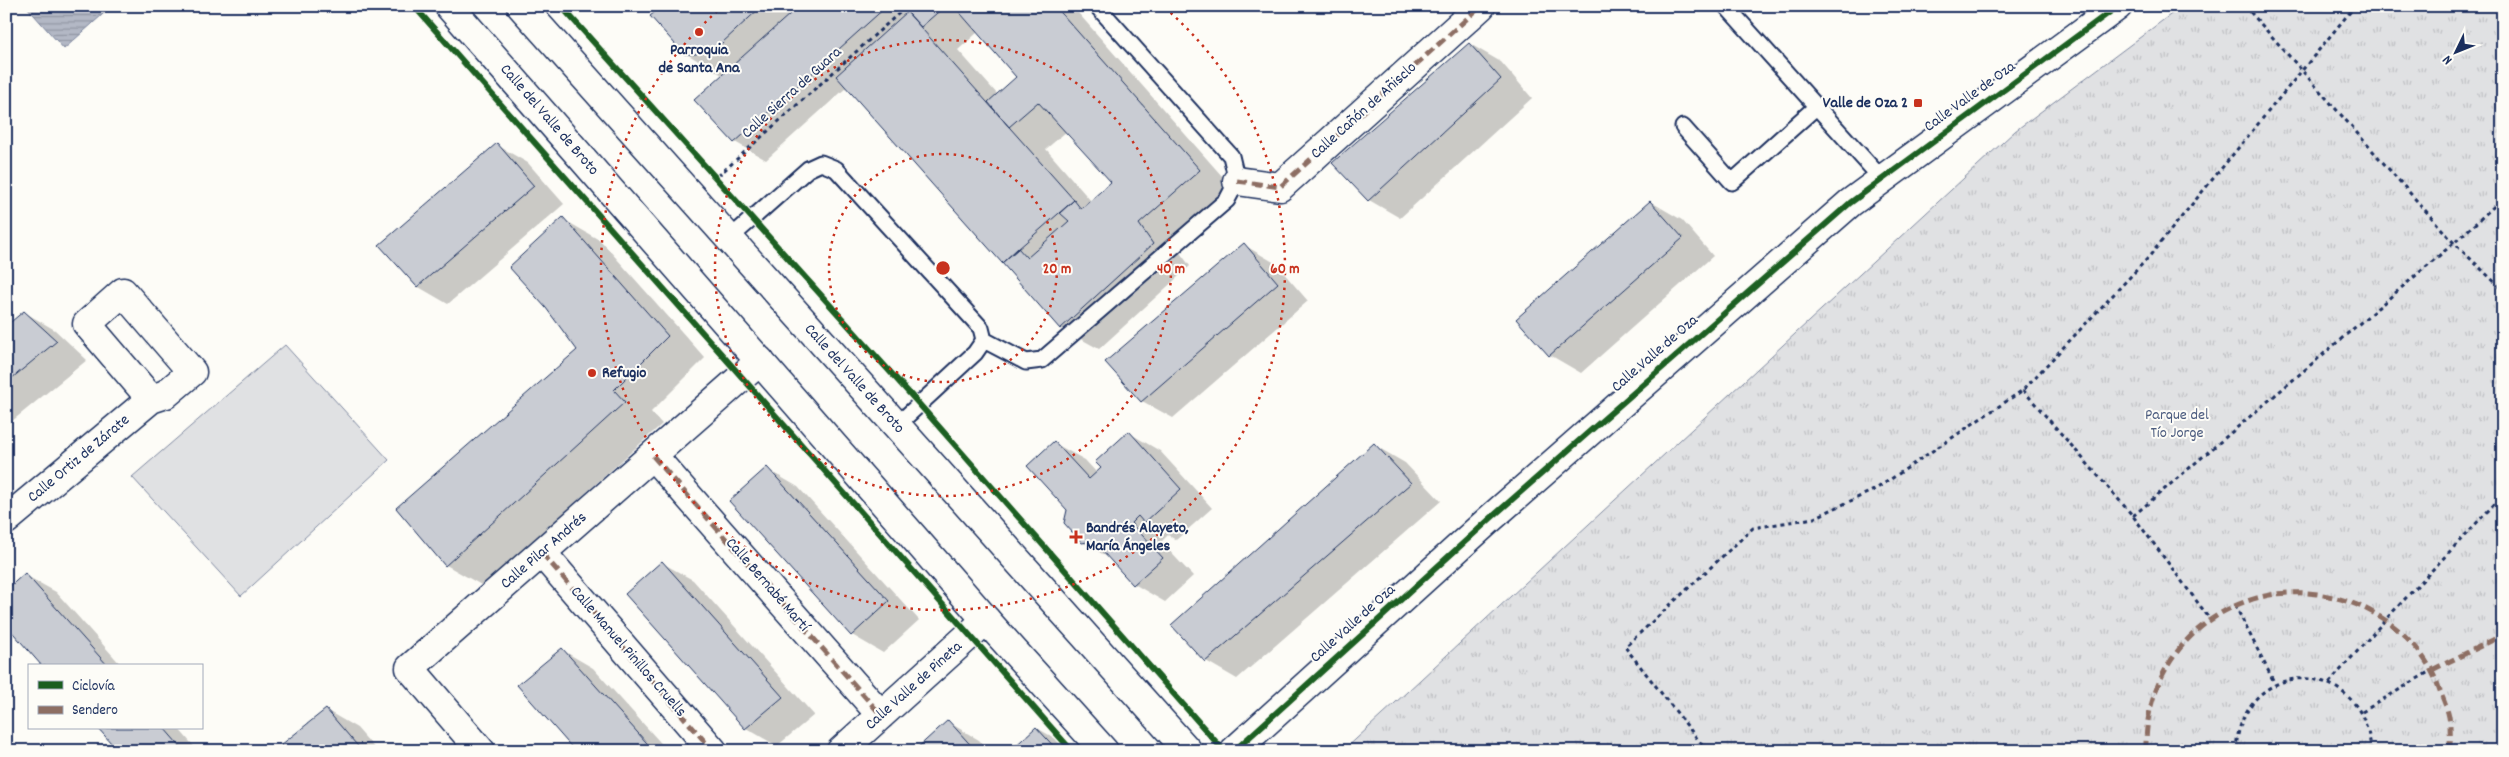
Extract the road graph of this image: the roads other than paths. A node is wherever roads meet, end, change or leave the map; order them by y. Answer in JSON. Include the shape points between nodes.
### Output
{"nodes":[{"id":1,"x":450,"y":6,"type":"edge"},
{"id":2,"x":522,"y":6,"type":"edge"},
{"id":3,"x":1097,"y":6,"type":"edge"},
{"id":4,"x":1481,"y":6,"type":"edge"},
{"id":5,"x":1726,"y":6,"type":"edge"},
{"id":6,"x":2118,"y":6,"type":"edge"},
{"id":7,"x":1816,"y":107,"type":"junction"},
{"id":8,"x":1683,"y":127,"type":"dead end"},
{"id":9,"x":1881,"y":178,"type":"junction"},
{"id":10,"x":1237,"y":181,"type":"junction"},
{"id":11,"x":729,"y":239,"type":"junction"},
{"id":12,"x":984,"y":340,"type":"junction"},
{"id":13,"x":760,"y":361,"type":"junction"},
{"id":14,"x":151,"y":399,"type":"dead end"},
{"id":15,"x":896,"y":426,"type":"junction"},
{"id":16,"x":653,"y":456,"type":"junction"},
{"id":17,"x":6,"y":520,"type":"edge"},
{"id":18,"x":542,"y":553,"type":"junction"},
{"id":19,"x":986,"y":620,"type":"junction"},
{"id":20,"x":881,"y":715,"type":"junction"},
{"id":21,"x":481,"y":751,"type":"edge"},
{"id":22,"x":713,"y":751,"type":"edge"},
{"id":23,"x":841,"y":751,"type":"edge"},
{"id":24,"x":1104,"y":751,"type":"edge"},
{"id":25,"x":1188,"y":751,"type":"edge"},
{"id":26,"x":1234,"y":751,"type":"edge"}],
"edges":[{"from":1,"to":13,"type":"street","name":"Calle del Valle de Broto"},
{"from":2,"to":11,"type":"street","name":"Calle del Valle de Broto"},
{"from":3,"to":10,"type":"lane","via":[[1231,156]]},
{"from":4,"to":10,"type":"street","name":"Calle Cañón de Añisclo","via":[[1280,187]]},
{"from":5,"to":7,"type":"lane"},
{"from":6,"to":9,"type":"street","name":"Calle Valle de Oza"},
{"from":7,"to":8,"type":"lane","via":[[1732,182]]},
{"from":7,"to":9,"type":"lane"},
{"from":9,"to":26,"type":"street","name":"Calle Valle de Oza","via":[[1533,481]]},
{"from":10,"to":12,"type":"lane","via":[[1227,200],[1042,360],[1026,362]]},
{"from":11,"to":12,"type":"lane","via":[[808,169],[821,163],[836,169],[980,328]]},
{"from":11,"to":15,"type":"street","name":"Calle del Valle de Broto"},
{"from":12,"to":15,"type":"lane","via":[[975,353]]},
{"from":13,"to":16,"type":"street","name":"Calle Pilar Andrés"},
{"from":13,"to":19,"type":"street","name":"Calle del Valle de Broto"},
{"from":14,"to":17,"type":"street","name":"Calle Ortiz de Zárate"},
{"from":15,"to":25,"type":"street","name":"Calle del Valle de Broto"},
{"from":16,"to":18,"type":"street","name":"Calle Pilar Andrés"},
{"from":16,"to":20,"type":"street","name":"Calle Bernabé Martí"},
{"from":18,"to":21,"type":"street","name":"Calle Pilar Andrés","via":[[410,668]]},
{"from":18,"to":22,"type":"street","name":"Calle Manuel Pinillos Cruells"},
{"from":19,"to":20,"type":"street","name":"Calle Valle de Pineta"},
{"from":19,"to":24,"type":"street","name":"Calle del Valle de Broto"},
{"from":20,"to":23,"type":"street","name":"Calle Valle de Pineta"}]}
